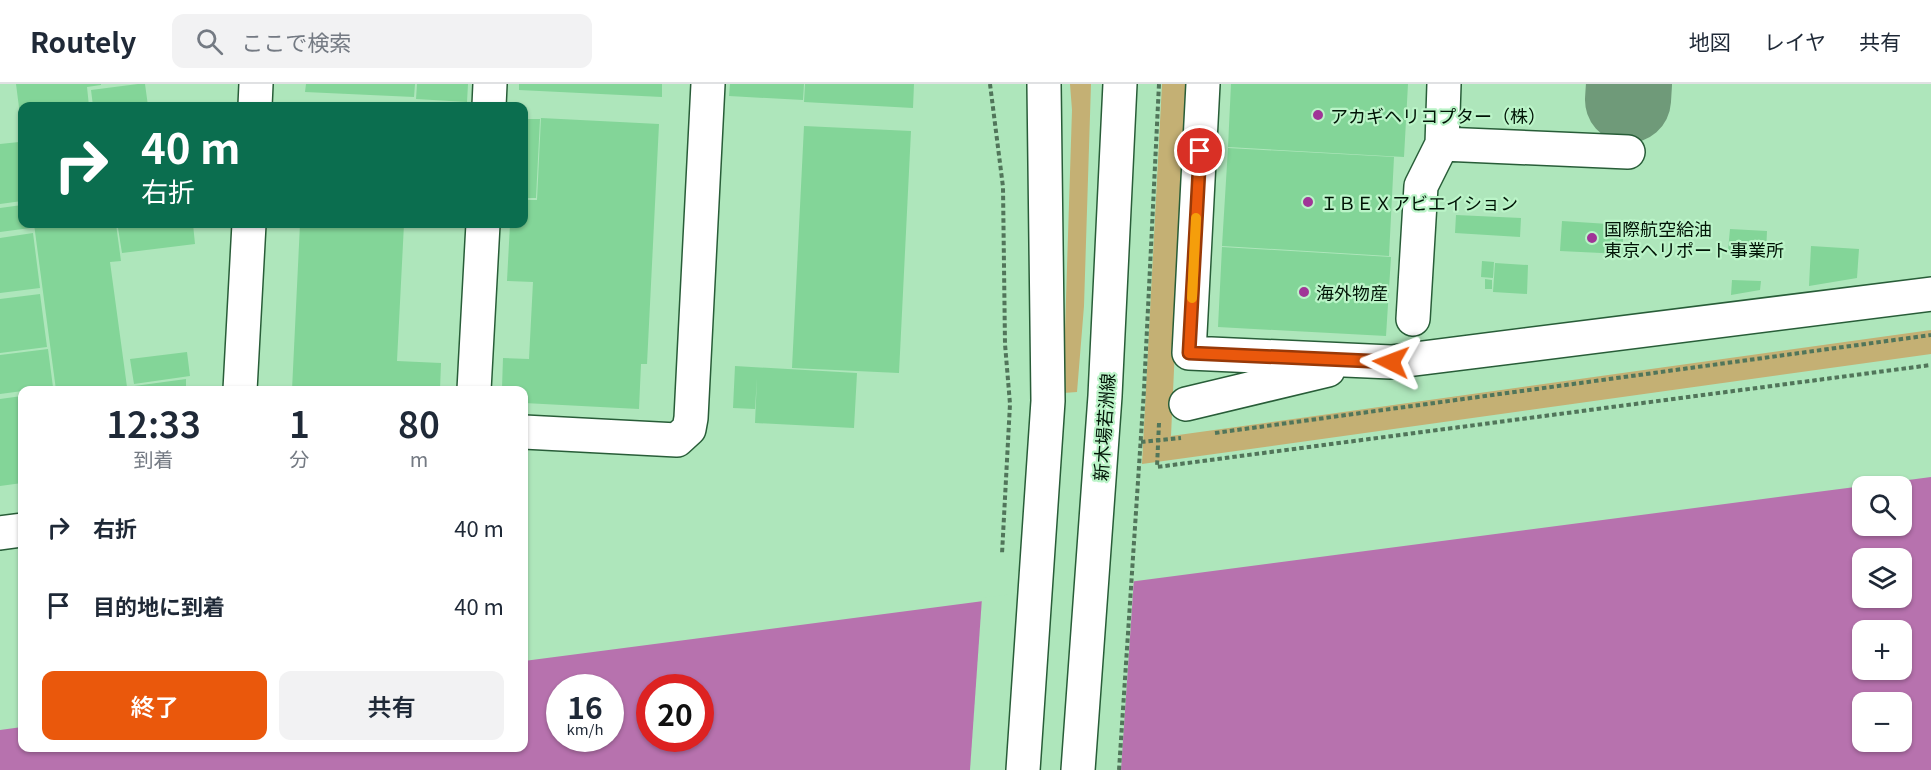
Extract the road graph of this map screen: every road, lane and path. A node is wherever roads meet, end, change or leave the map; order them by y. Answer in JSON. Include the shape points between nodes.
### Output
{"nodes":[{"id":1,"x":256,"y":84,"type":"edge"},
{"id":2,"x":490,"y":84,"type":"edge"},
{"id":3,"x":708,"y":84,"type":"edge"},
{"id":4,"x":990,"y":84,"type":"edge"},
{"id":5,"x":1044,"y":84,"type":"edge"},
{"id":6,"x":1120,"y":84,"type":"edge"},
{"id":7,"x":1160,"y":84,"type":"edge"},
{"id":8,"x":1203,"y":84,"type":"edge"},
{"id":9,"x":1444,"y":84,"type":"edge"},
{"id":10,"x":255,"y":102,"type":"edge"},
{"id":11,"x":489,"y":102,"type":"edge"},
{"id":12,"x":1442,"y":144,"type":"junction"},
{"id":13,"x":1628,"y":152,"type":"dead end"},
{"id":14,"x":249,"y":228,"type":"edge"},
{"id":15,"x":483,"y":228,"type":"edge"},
{"id":16,"x":1931,"y":294,"type":"edge"},
{"id":17,"x":1413,"y":319,"type":"dead end"},
{"id":18,"x":1931,"y":335,"type":"edge"},
{"id":19,"x":1368,"y":361,"type":"junction"},
{"id":20,"x":240,"y":386,"type":"edge"},
{"id":21,"x":474,"y":386,"type":"edge"},
{"id":22,"x":1186,"y":404,"type":"dead end"},
{"id":23,"x":528,"y":432,"type":"edge"},
{"id":24,"x":1206,"y":435,"type":"dead end"},
{"id":25,"x":1182,"y":438,"type":"dead end"},
{"id":26,"x":1141,"y":442,"type":"junction"},
{"id":27,"x":18,"y":531,"type":"edge"},
{"id":28,"x":0,"y":533,"type":"edge"},
{"id":29,"x":1002,"y":557,"type":"dead end"},
{"id":30,"x":1023,"y":770,"type":"edge"},
{"id":31,"x":1078,"y":770,"type":"edge"},
{"id":32,"x":1119,"y":770,"type":"edge"}],
"edges":[{"from":1,"to":10,"type":"street"},
{"from":2,"to":11,"type":"street"},
{"from":3,"to":23,"type":"street","via":[[689,429],[677,440]]},
{"from":4,"to":29,"type":"path","via":[[1003,187],[1005,344],[1010,404]]},
{"from":5,"to":30,"type":"street","via":[[1048,401]]},
{"from":6,"to":31,"type":"street","name":"新木場若洲線","via":[[1105,396]]},
{"from":7,"to":26,"type":"path"},
{"from":8,"to":19,"type":"street","via":[[1189,353]]},
{"from":9,"to":12,"type":"street"},
{"from":12,"to":13,"type":"street"},
{"from":12,"to":17,"type":"street","via":[[1421,186]]},
{"from":14,"to":20,"type":"street"},
{"from":15,"to":21,"type":"street"},
{"from":16,"to":19,"type":"street","via":[[1391,362]]},
{"from":18,"to":24,"type":"path"},
{"from":19,"to":22,"type":"street"},
{"from":25,"to":26,"type":"path"},
{"from":26,"to":32,"type":"path"},
{"from":27,"to":28,"type":"street"}]}
